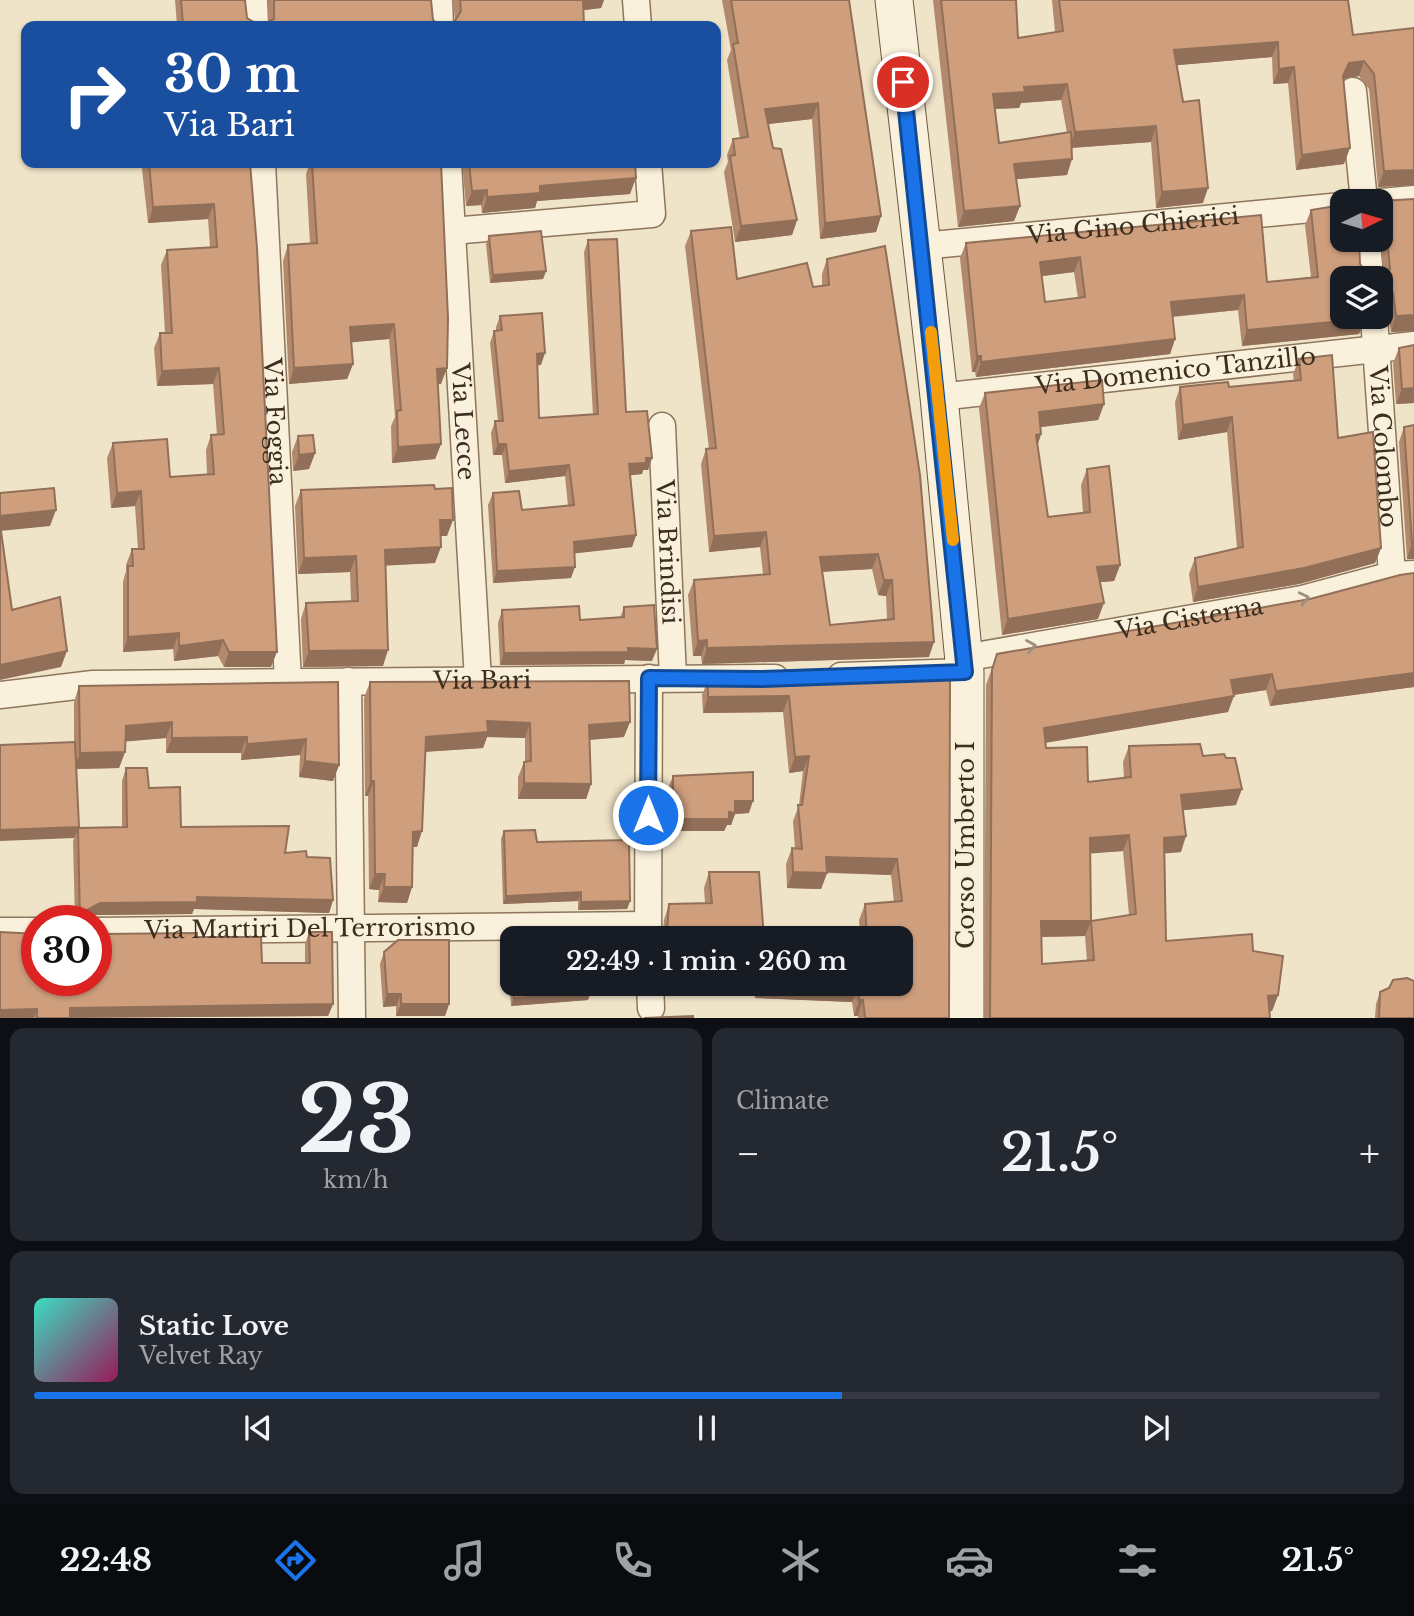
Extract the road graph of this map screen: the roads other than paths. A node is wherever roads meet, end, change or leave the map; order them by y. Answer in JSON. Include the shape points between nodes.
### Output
{"nodes":[{"id":1,"x":254,"y":0,"type":"edge"},
{"id":2,"x":439,"y":0,"type":"edge"},
{"id":3,"x":636,"y":0,"type":"edge"},
{"id":4,"x":894,"y":0,"type":"edge"},
{"id":5,"x":255,"y":21,"type":"edge"},
{"id":6,"x":440,"y":21,"type":"edge"},
{"id":7,"x":638,"y":21,"type":"edge"},
{"id":8,"x":1353,"y":91,"type":"dead end"},
{"id":9,"x":262,"y":168,"type":"edge"},
{"id":10,"x":448,"y":168,"type":"edge"},
{"id":11,"x":648,"y":168,"type":"edge"},
{"id":12,"x":1363,"y":189,"type":"edge"},
{"id":13,"x":1414,"y":199,"type":"edge"},
{"id":14,"x":1393,"y":201,"type":"edge"},
{"id":15,"x":1330,"y":207,"type":"edge"},
{"id":16,"x":452,"y":230,"type":"junction"},
{"id":17,"x":922,"y":246,"type":"junction"},
{"id":18,"x":1375,"y":329,"type":"edge"},
{"id":19,"x":1414,"y":345,"type":"edge"},
{"id":20,"x":1376,"y":349,"type":"junction"},
{"id":21,"x":939,"y":397,"type":"junction"},
{"id":22,"x":662,"y":426,"type":"dead end"},
{"id":23,"x":1403,"y":575,"type":"edge"},
{"id":24,"x":965,"y":665,"type":"junction"},
{"id":25,"x":661,"y":678,"type":"junction"},
{"id":26,"x":478,"y":680,"type":"junction"},
{"id":27,"x":348,"y":681,"type":"junction"},
{"id":28,"x":288,"y":682,"type":"junction"},
{"id":29,"x":0,"y":695,"type":"edge"},
{"id":30,"x":647,"y":926,"type":"edge"},
{"id":31,"x":351,"y":928,"type":"junction"},
{"id":32,"x":500,"y":930,"type":"edge"},
{"id":33,"x":21,"y":931,"type":"edge"},
{"id":34,"x":112,"y":931,"type":"edge"},
{"id":35,"x":0,"y":932,"type":"edge"},
{"id":36,"x":352,"y":1017,"type":"edge"},
{"id":37,"x":965,"y":1017,"type":"edge"}],
"edges":[{"from":1,"to":5,"type":"street"},
{"from":2,"to":6,"type":"street"},
{"from":3,"to":7,"type":"street"},
{"from":4,"to":17,"type":"main road","name":"Corso Umberto I"},
{"from":8,"to":12,"type":"street"},
{"from":9,"to":28,"type":"street","name":"Via Foggia"},
{"from":10,"to":16,"type":"street","name":"Via Lecce"},
{"from":11,"to":16,"type":"street","via":[[652,214]]},
{"from":13,"to":14,"type":"street"},
{"from":15,"to":17,"type":"street","name":"Via Gino Chierici"},
{"from":16,"to":26,"type":"street","name":"Via Lecce"},
{"from":17,"to":21,"type":"main road","name":"Corso Umberto I"},
{"from":18,"to":20,"type":"street","name":"Via Colombo"},
{"from":19,"to":20,"type":"street","name":"Via Domenico Tanzillo"},
{"from":20,"to":21,"type":"street","name":"Via Domenico Tanzillo"},
{"from":20,"to":23,"type":"street","name":"Via Colombo"},
{"from":21,"to":24,"type":"main road","name":"Corso Umberto I"},
{"from":22,"to":25,"type":"street","name":"Via Brindisi"},
{"from":24,"to":23,"type":"street","name":"Via Cisterna","one_way":true},
{"from":24,"to":25,"type":"street","name":"Via Bari","via":[[809,677]]},
{"from":24,"to":37,"type":"main road","name":"Corso Umberto I"},
{"from":25,"to":26,"type":"street","name":"Via Bari"},
{"from":25,"to":30,"type":"street","name":"Via Brindisi"},
{"from":26,"to":27,"type":"street","name":"Via Bari"},
{"from":27,"to":28,"type":"street","name":"Via Bari"},
{"from":27,"to":31,"type":"street"},
{"from":28,"to":29,"type":"street","name":"Via Bari","via":[[93,684]]},
{"from":31,"to":32,"type":"street","name":"Via Martiri Del Terrorismo"},
{"from":31,"to":34,"type":"street","name":"Via Martiri Del Terrorismo"},
{"from":31,"to":36,"type":"street"},
{"from":33,"to":35,"type":"street"}]}
